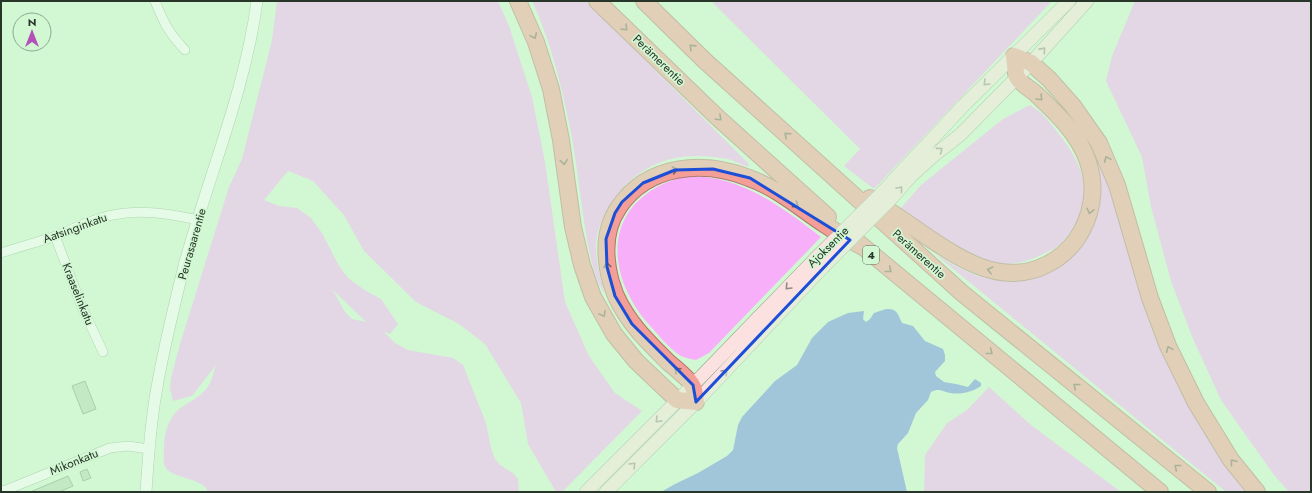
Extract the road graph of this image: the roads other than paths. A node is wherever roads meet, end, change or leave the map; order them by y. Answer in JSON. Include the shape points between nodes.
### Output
{"nodes":[{"id":1,"x":155,"y":1,"type":"edge"},
{"id":2,"x":258,"y":1,"type":"edge"},
{"id":3,"x":518,"y":1,"type":"edge"},
{"id":4,"x":597,"y":1,"type":"edge"},
{"id":5,"x":644,"y":1,"type":"edge"},
{"id":6,"x":1069,"y":1,"type":"edge"},
{"id":7,"x":1087,"y":1,"type":"edge"},
{"id":8,"x":185,"y":50,"type":"dead end"},
{"id":9,"x":1014,"y":56,"type":"junction"},
{"id":10,"x":1031,"y":63,"type":"junction"},
{"id":11,"x":1017,"y":78,"type":"junction"},
{"id":12,"x":816,"y":161,"type":"junction"},
{"id":13,"x":907,"y":173,"type":"junction"},
{"id":14,"x":198,"y":220,"type":"junction"},
{"id":15,"x":55,"y":236,"type":"junction"},
{"id":16,"x":862,"y":247,"type":"junction"},
{"id":17,"x":1,"y":253,"type":"edge"},
{"id":18,"x":819,"y":263,"type":"junction"},
{"id":19,"x":103,"y":352,"type":"dead end"},
{"id":20,"x":693,"y":385,"type":"junction"},
{"id":21,"x":677,"y":400,"type":"junction"},
{"id":22,"x":696,"y":402,"type":"junction"},
{"id":23,"x":149,"y":449,"type":"junction"},
{"id":24,"x":1,"y":491,"type":"edge"},
{"id":25,"x":146,"y":492,"type":"edge"},
{"id":26,"x":586,"y":492,"type":"edge"},
{"id":27,"x":606,"y":492,"type":"edge"},
{"id":28,"x":1160,"y":492,"type":"edge"},
{"id":29,"x":1208,"y":492,"type":"edge"},
{"id":30,"x":1257,"y":492,"type":"edge"}],
"edges":[{"from":1,"to":8,"type":"street","via":[[172,37]]},
{"from":2,"to":14,"type":"street","name":"Peurasaarentie","via":[[240,87]]},
{"from":3,"to":21,"type":"highway","one_way":true,"via":[[536,42],[551,89],[573,228],[582,265],[594,296],[614,334],[636,361]]},
{"from":4,"to":16,"type":"highway","name":"Perämerentie","number":"4","one_way":true,"via":[[717,117]]},
{"from":12,"to":5,"type":"highway","name":"Perämerentie","one_way":true,"via":[[704,60]]},
{"from":6,"to":9,"type":"main road","name":"Ajoksentie"},
{"from":10,"to":7,"type":"main road","name":"Ajoksentie","one_way":true},
{"from":9,"to":10,"type":"highway"},
{"from":9,"to":11,"type":"highway"},
{"from":9,"to":13,"type":"main road","name":"Ajoksentie","one_way":true,"via":[[963,106]]},
{"from":10,"to":11,"type":"main road","name":"Ajoksentie"},
{"from":30,"to":10,"type":"highway","one_way":true,"via":[[1231,460],[1199,409],[1168,346],[1150,298],[1117,185],[1099,143],[1073,106]]},
{"from":11,"to":12,"type":"highway","one_way":true,"via":[[1069,128],[1088,161],[1092,181],[1091,209],[1081,233],[1067,251],[1040,268],[1021,272],[1000,272],[965,261]]},
{"from":13,"to":11,"type":"main road","name":"Ajoksentie","one_way":true,"via":[[960,135]]},
{"from":29,"to":12,"type":"highway","name":"Perämerentie","one_way":true,"via":[[962,293]]},
{"from":13,"to":18,"type":"main road","name":"Ajoksentie","bridge":true,"via":[[876,200]]},
{"from":14,"to":15,"type":"street","name":"Aatsinginkatu","via":[[161,214],[125,213],[103,217]]},
{"from":14,"to":23,"type":"street","name":"Peurasaarentie","via":[[164,349]]},
{"from":15,"to":17,"type":"street","name":"Aatsinginkatu"},
{"from":15,"to":19,"type":"street","name":"Kraaselinkatu","via":[[82,307]]},
{"from":20,"to":16,"type":"highway","one_way":true,"via":[[646,341],[615,296],[607,267],[606,238],[615,213],[630,192],[658,174],[675,170],[694,167],[732,172],[769,188]]},
{"from":16,"to":28,"type":"highway","name":"Perämerentie","number":"4","one_way":true},
{"from":18,"to":20,"type":"main road","name":"Ajoksentie","one_way":true},
{"from":22,"to":18,"type":"main road","name":"Ajoksentie","one_way":true},
{"from":20,"to":21,"type":"main road","name":"Ajoksentie"},
{"from":20,"to":22,"type":"highway"},
{"from":21,"to":22,"type":"highway"},
{"from":21,"to":26,"type":"main road","name":"Ajoksentie","one_way":true},
{"from":27,"to":22,"type":"main road","name":"Ajoksentie","one_way":true},
{"from":23,"to":24,"type":"street","name":"Mikonkatu","via":[[128,446],[110,448]]},
{"from":23,"to":25,"type":"street","name":"Peurasaarentie"}]}
